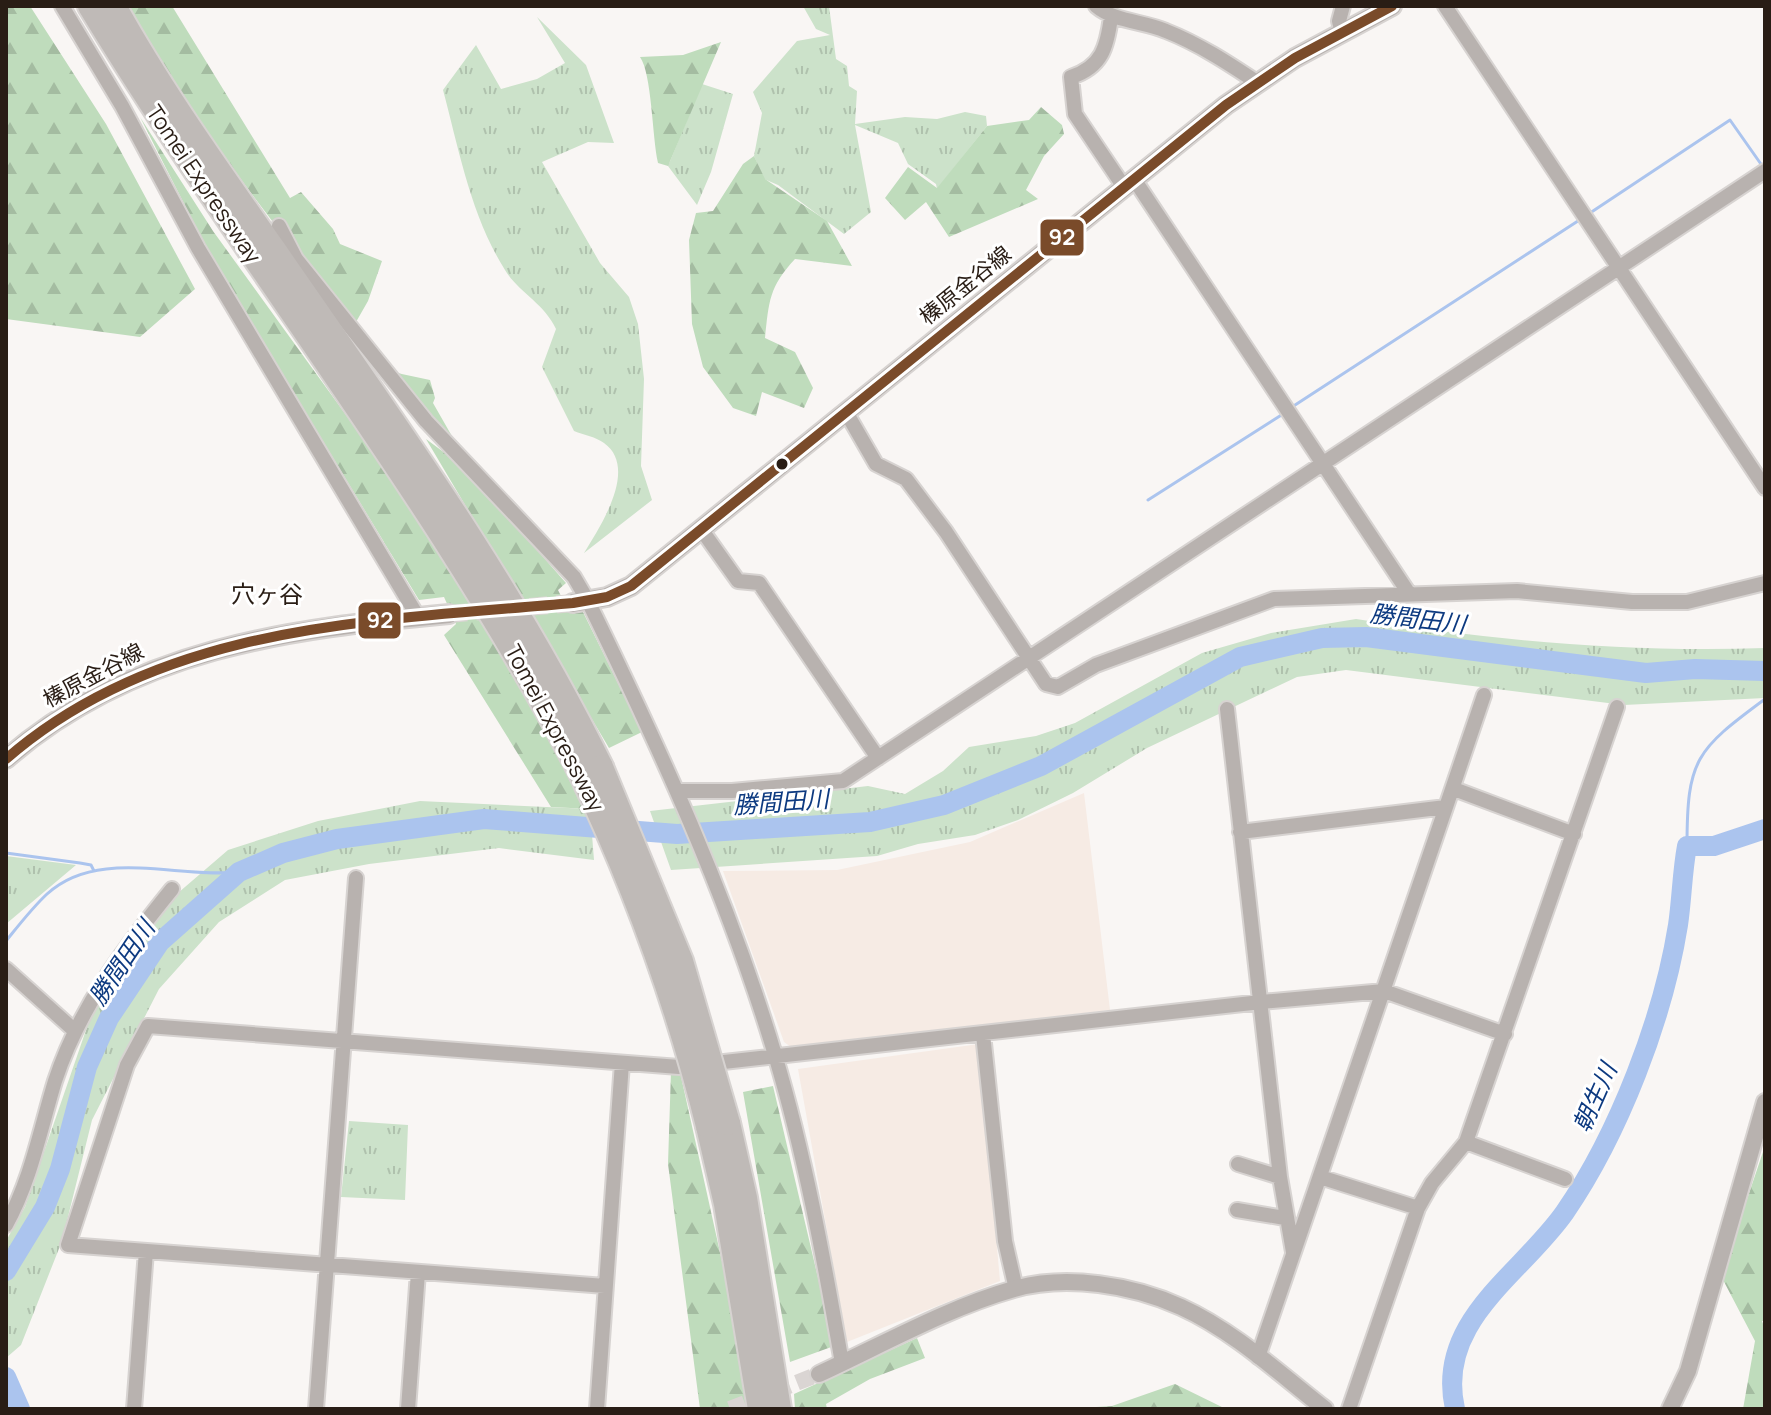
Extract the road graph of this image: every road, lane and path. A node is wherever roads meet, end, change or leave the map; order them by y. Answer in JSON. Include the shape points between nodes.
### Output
{"nodes":[{"id":1,"x":62,"y":6,"type":"edge"},
{"id":2,"x":90,"y":6,"type":"edge"},
{"id":3,"x":114,"y":6,"type":"edge"},
{"id":4,"x":1096,"y":6,"type":"edge"},
{"id":5,"x":1343,"y":6,"type":"edge"},
{"id":6,"x":1392,"y":6,"type":"edge"},
{"id":7,"x":1445,"y":6,"type":"edge"},
{"id":8,"x":1111,"y":17,"type":"junction"},
{"id":9,"x":1342,"y":33,"type":"junction"},
{"id":10,"x":1258,"y":83,"type":"junction"},
{"id":11,"x":1765,"y":171,"type":"edge"},
{"id":12,"x":1129,"y":183,"type":"junction"},
{"id":13,"x":279,"y":226,"type":"dead end"},
{"id":14,"x":1618,"y":265,"type":"junction"},
{"id":15,"x":846,"y":412,"type":"junction"},
{"id":16,"x":1324,"y":462,"type":"junction"},
{"id":17,"x":1765,"y":488,"type":"edge"},
{"id":18,"x":701,"y":529,"type":"junction"},
{"id":19,"x":1765,"y":583,"type":"edge"},
{"id":20,"x":1408,"y":592,"type":"junction"},
{"id":21,"x":581,"y":602,"type":"junction"},
{"id":22,"x":449,"y":614,"type":"tunnel mouth"},
{"id":23,"x":418,"y":617,"type":"junction"},
{"id":24,"x":1028,"y":658,"type":"junction"},
{"id":25,"x":1484,"y":695,"type":"dead end"},
{"id":26,"x":1617,"y":707,"type":"dead end"},
{"id":27,"x":1227,"y":709,"type":"dead end"},
{"id":28,"x":878,"y":758,"type":"junction"},
{"id":29,"x":6,"y":759,"type":"edge"},
{"id":30,"x":591,"y":770,"type":"junction"},
{"id":31,"x":1454,"y":789,"type":"junction"},
{"id":32,"x":679,"y":791,"type":"junction"},
{"id":33,"x":1446,"y":807,"type":"junction"},
{"id":34,"x":1240,"y":832,"type":"junction"},
{"id":35,"x":1574,"y":834,"type":"junction"},
{"id":36,"x":356,"y":878,"type":"dead end"},
{"id":37,"x":172,"y":889,"type":"dead end"},
{"id":38,"x":6,"y":969,"type":"edge"},
{"id":39,"x":1384,"y":991,"type":"junction"},
{"id":40,"x":1261,"y":1002,"type":"junction"},
{"id":41,"x":75,"y":1031,"type":"junction"},
{"id":42,"x":983,"y":1034,"type":"junction"},
{"id":43,"x":1505,"y":1034,"type":"junction"},
{"id":44,"x":344,"y":1042,"type":"junction"},
{"id":45,"x":776,"y":1056,"type":"junction"},
{"id":46,"x":622,"y":1063,"type":"junction"},
{"id":47,"x":1765,"y":1102,"type":"edge"},
{"id":48,"x":718,"y":1125,"type":"junction"},
{"id":49,"x":1466,"y":1142,"type":"junction"},
{"id":50,"x":1238,"y":1164,"type":"dead end"},
{"id":51,"x":1280,"y":1177,"type":"junction"},
{"id":52,"x":1320,"y":1177,"type":"junction"},
{"id":53,"x":1565,"y":1179,"type":"dead end"},
{"id":54,"x":1418,"y":1208,"type":"junction"},
{"id":55,"x":1237,"y":1210,"type":"dead end"},
{"id":56,"x":1285,"y":1218,"type":"junction"},
{"id":57,"x":6,"y":1225,"type":"edge"},
{"id":58,"x":146,"y":1251,"type":"junction"},
{"id":59,"x":1293,"y":1253,"type":"junction"},
{"id":60,"x":326,"y":1265,"type":"junction"},
{"id":61,"x":418,"y":1272,"type":"junction"},
{"id":62,"x":605,"y":1286,"type":"junction"},
{"id":63,"x":1016,"y":1289,"type":"junction"},
{"id":64,"x":1258,"y":1357,"type":"junction"},
{"id":65,"x":842,"y":1363,"type":"junction"},
{"id":66,"x":819,"y":1374,"type":"tunnel mouth"},
{"id":67,"x":134,"y":1409,"type":"edge"},
{"id":68,"x":316,"y":1409,"type":"edge"},
{"id":69,"x":408,"y":1409,"type":"edge"},
{"id":70,"x":597,"y":1409,"type":"edge"},
{"id":71,"x":760,"y":1409,"type":"edge"},
{"id":72,"x":779,"y":1409,"type":"edge"},
{"id":73,"x":1325,"y":1409,"type":"edge"},
{"id":74,"x":1349,"y":1409,"type":"edge"},
{"id":75,"x":1670,"y":1409,"type":"edge"}],
"edges":[{"from":1,"to":23,"type":"street","via":[[198,248]]},
{"from":2,"to":30,"type":"highway","name":"Tomei Expressway","via":[[211,197],[462,561]]},
{"from":3,"to":30,"type":"highway","name":"Tomei Expressway","via":[[227,182],[457,516],[541,651]]},
{"from":4,"to":8,"type":"street"},
{"from":5,"to":9,"type":"street"},
{"from":6,"to":9,"type":"main road","name":"榛原金谷線"},
{"from":7,"to":14,"type":"street"},
{"from":8,"to":10,"type":"street","via":[[1163,30],[1206,49]]},
{"from":8,"to":12,"type":"street","via":[[1102,58],[1071,77],[1075,114]]},
{"from":9,"to":10,"type":"main road","name":"榛原金谷線"},
{"from":10,"to":12,"type":"main road","name":"榛原金谷線"},
{"from":11,"to":14,"type":"street"},
{"from":12,"to":15,"type":"main road","name":"榛原金谷線"},
{"from":12,"to":16,"type":"street"},
{"from":13,"to":21,"type":"street","via":[[296,259],[426,421],[574,577]]},
{"from":14,"to":16,"type":"street"},
{"from":14,"to":17,"type":"street"},
{"from":15,"to":18,"type":"main road","name":"榛原金谷線"},
{"from":15,"to":24,"type":"street","via":[[876,464],[906,479],[938,522]]},
{"from":16,"to":20,"type":"street"},
{"from":16,"to":24,"type":"street"},
{"from":18,"to":21,"type":"main road","name":"榛原金谷線","via":[[631,586]]},
{"from":18,"to":28,"type":"street","via":[[738,581],[759,583]]},
{"from":19,"to":20,"type":"street","via":[[1687,602],[1517,591]]},
{"from":20,"to":24,"type":"street","via":[[1274,599],[1096,665],[1058,687],[1046,684]]},
{"from":21,"to":32,"type":"street"},
{"from":22,"to":23,"type":"main road","name":"榛原金谷線"},
{"from":23,"to":29,"type":"main road","name":"榛原金谷線","via":[[254,639],[149,670],[71,711]]},
{"from":24,"to":28,"type":"street"},
{"from":25,"to":31,"type":"street"},
{"from":26,"to":35,"type":"street"},
{"from":27,"to":34,"type":"street"},
{"from":28,"to":32,"type":"street","via":[[843,781]]},
{"from":30,"to":48,"type":"highway","name":"Tomei Expressway","bridge":true,"via":[[681,961]]},
{"from":31,"to":33,"type":"street"},
{"from":31,"to":35,"type":"street"},
{"from":32,"to":45,"type":"street"},
{"from":33,"to":34,"type":"street"},
{"from":33,"to":39,"type":"street"},
{"from":34,"to":40,"type":"street"},
{"from":35,"to":43,"type":"street"},
{"from":36,"to":44,"type":"street"},
{"from":37,"to":41,"type":"street","via":[[128,944]]},
{"from":38,"to":41,"type":"street"},
{"from":39,"to":40,"type":"street"},
{"from":39,"to":43,"type":"street"},
{"from":39,"to":52,"type":"street"},
{"from":40,"to":42,"type":"street"},
{"from":40,"to":51,"type":"street"},
{"from":41,"to":57,"type":"street","via":[[32,1166]]},
{"from":42,"to":45,"type":"street"},
{"from":42,"to":63,"type":"street","via":[[1005,1241]]},
{"from":43,"to":49,"type":"street"},
{"from":44,"to":46,"type":"street"},
{"from":44,"to":58,"type":"street","via":[[148,1026],[127,1065],[68,1245]]},
{"from":44,"to":60,"type":"street"},
{"from":45,"to":46,"type":"street","via":[[679,1067]]},
{"from":45,"to":65,"type":"street"},
{"from":46,"to":62,"type":"street"},
{"from":47,"to":75,"type":"street","via":[[1688,1371]]},
{"from":48,"to":71,"type":"highway","name":"Tomei Expressway"},
{"from":48,"to":72,"type":"highway","name":"Tomei Expressway","via":[[745,1198]]},
{"from":49,"to":53,"type":"street"},
{"from":49,"to":54,"type":"street"},
{"from":50,"to":51,"type":"street"},
{"from":51,"to":56,"type":"street"},
{"from":52,"to":54,"type":"street"},
{"from":52,"to":59,"type":"street"},
{"from":54,"to":74,"type":"street"},
{"from":55,"to":56,"type":"street"},
{"from":56,"to":59,"type":"street"},
{"from":58,"to":60,"type":"street"},
{"from":58,"to":67,"type":"street"},
{"from":59,"to":64,"type":"street"},
{"from":60,"to":61,"type":"street"},
{"from":60,"to":68,"type":"street"},
{"from":61,"to":62,"type":"street"},
{"from":61,"to":69,"type":"street"},
{"from":62,"to":70,"type":"street"},
{"from":63,"to":64,"type":"street","via":[[1081,1283],[1153,1296],[1214,1325]]},
{"from":63,"to":65,"type":"street"},
{"from":64,"to":73,"type":"street"},
{"from":65,"to":66,"type":"street"}]}
